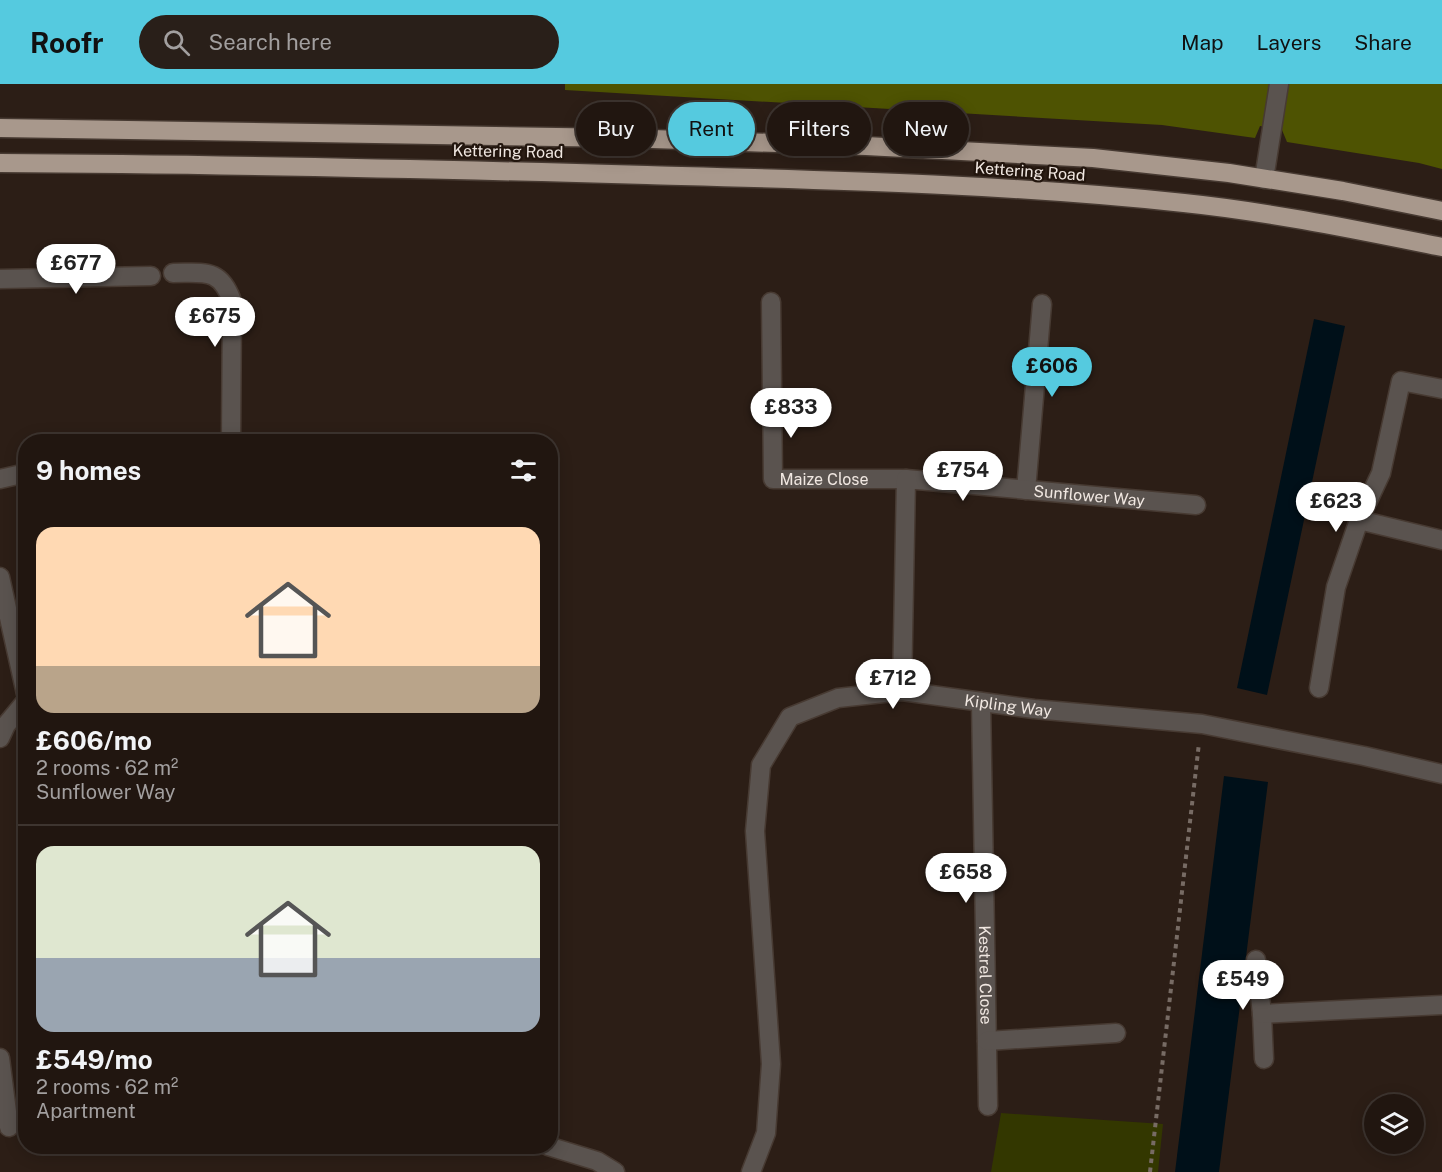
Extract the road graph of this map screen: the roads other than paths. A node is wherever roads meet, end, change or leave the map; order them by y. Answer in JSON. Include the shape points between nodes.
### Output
{"nodes":[{"id":1,"x":1279,"y":84,"type":"edge"},
{"id":2,"x":0,"y":128,"type":"edge"},
{"id":3,"x":0,"y":163,"type":"edge"},
{"id":4,"x":1264,"y":179,"type":"junction"},
{"id":5,"x":1442,"y":211,"type":"edge"},
{"id":6,"x":1442,"y":247,"type":"edge"},
{"id":7,"x":173,"y":273,"type":"dead end"},
{"id":8,"x":151,"y":276,"type":"dead end"},
{"id":9,"x":0,"y":279,"type":"edge"},
{"id":10,"x":771,"y":302,"type":"dead end"},
{"id":11,"x":1042,"y":304,"type":"dead end"},
{"id":12,"x":1442,"y":389,"type":"edge"},
{"id":13,"x":231,"y":434,"type":"edge"},
{"id":14,"x":18,"y":475,"type":"edge"},
{"id":15,"x":0,"y":479,"type":"edge"},
{"id":16,"x":906,"y":479,"type":"junction"},
{"id":17,"x":1026,"y":490,"type":"junction"},
{"id":18,"x":1196,"y":506,"type":"dead end"},
{"id":19,"x":1359,"y":520,"type":"junction"},
{"id":20,"x":1442,"y":540,"type":"edge"},
{"id":21,"x":0,"y":578,"type":"edge"},
{"id":22,"x":18,"y":658,"type":"edge"},
{"id":23,"x":1319,"y":688,"type":"dead end"},
{"id":24,"x":902,"y":691,"type":"junction"},
{"id":25,"x":981,"y":702,"type":"junction"},
{"id":26,"x":18,"y":710,"type":"edge"},
{"id":27,"x":0,"y":738,"type":"edge"},
{"id":28,"x":1442,"y":774,"type":"edge"},
{"id":29,"x":1256,"y":960,"type":"dead end"},
{"id":30,"x":1442,"y":1005,"type":"edge"},
{"id":31,"x":1262,"y":1014,"type":"junction"},
{"id":32,"x":1116,"y":1033,"type":"dead end"},
{"id":33,"x":987,"y":1041,"type":"junction"},
{"id":34,"x":0,"y":1058,"type":"edge"},
{"id":35,"x":1264,"y":1059,"type":"dead end"},
{"id":36,"x":988,"y":1106,"type":"dead end"},
{"id":37,"x":12,"y":1127,"type":"edge"},
{"id":38,"x":558,"y":1149,"type":"edge"},
{"id":39,"x":615,"y":1172,"type":"edge"},
{"id":40,"x":751,"y":1172,"type":"edge"}],
"edges":[{"from":1,"to":4,"type":"street"},
{"from":2,"to":4,"type":"highway","name":"Kettering Road","via":[[477,135],[867,147],[1093,158]]},
{"from":3,"to":6,"type":"highway","name":"Kettering Road","via":[[474,170],[1023,189],[1187,203]]},
{"from":4,"to":5,"type":"highway","name":"Kettering Road","via":[[1343,190]]},
{"from":7,"to":13,"type":"street","via":[[216,276],[226,285],[232,301]]},
{"from":8,"to":9,"type":"street"},
{"from":10,"to":16,"type":"street","name":"Maize Close","via":[[773,479]]},
{"from":11,"to":17,"type":"street"},
{"from":12,"to":19,"type":"street","via":[[1401,381],[1381,473]]},
{"from":14,"to":15,"type":"street"},
{"from":16,"to":17,"type":"street","name":"Sunflower Way"},
{"from":16,"to":24,"type":"street"},
{"from":17,"to":18,"type":"street","name":"Sunflower Way"},
{"from":19,"to":20,"type":"street"},
{"from":19,"to":23,"type":"street","via":[[1336,587]]},
{"from":21,"to":22,"type":"street"},
{"from":24,"to":25,"type":"street","name":"Kipling Way"},
{"from":24,"to":40,"type":"street","name":"Kipling Way","via":[[838,698],[790,717],[761,765],[755,831],[771,1064],[766,1133]]},
{"from":25,"to":28,"type":"street","name":"Kipling Way","via":[[1202,724]]},
{"from":25,"to":33,"type":"street","name":"Kestrel Close"},
{"from":26,"to":27,"type":"street"},
{"from":29,"to":31,"type":"street"},
{"from":30,"to":31,"type":"street"},
{"from":31,"to":35,"type":"street"},
{"from":32,"to":33,"type":"street"},
{"from":33,"to":36,"type":"street","name":"Kestrel Close"},
{"from":34,"to":37,"type":"street"},
{"from":38,"to":39,"type":"street","via":[[597,1161]]}]}
